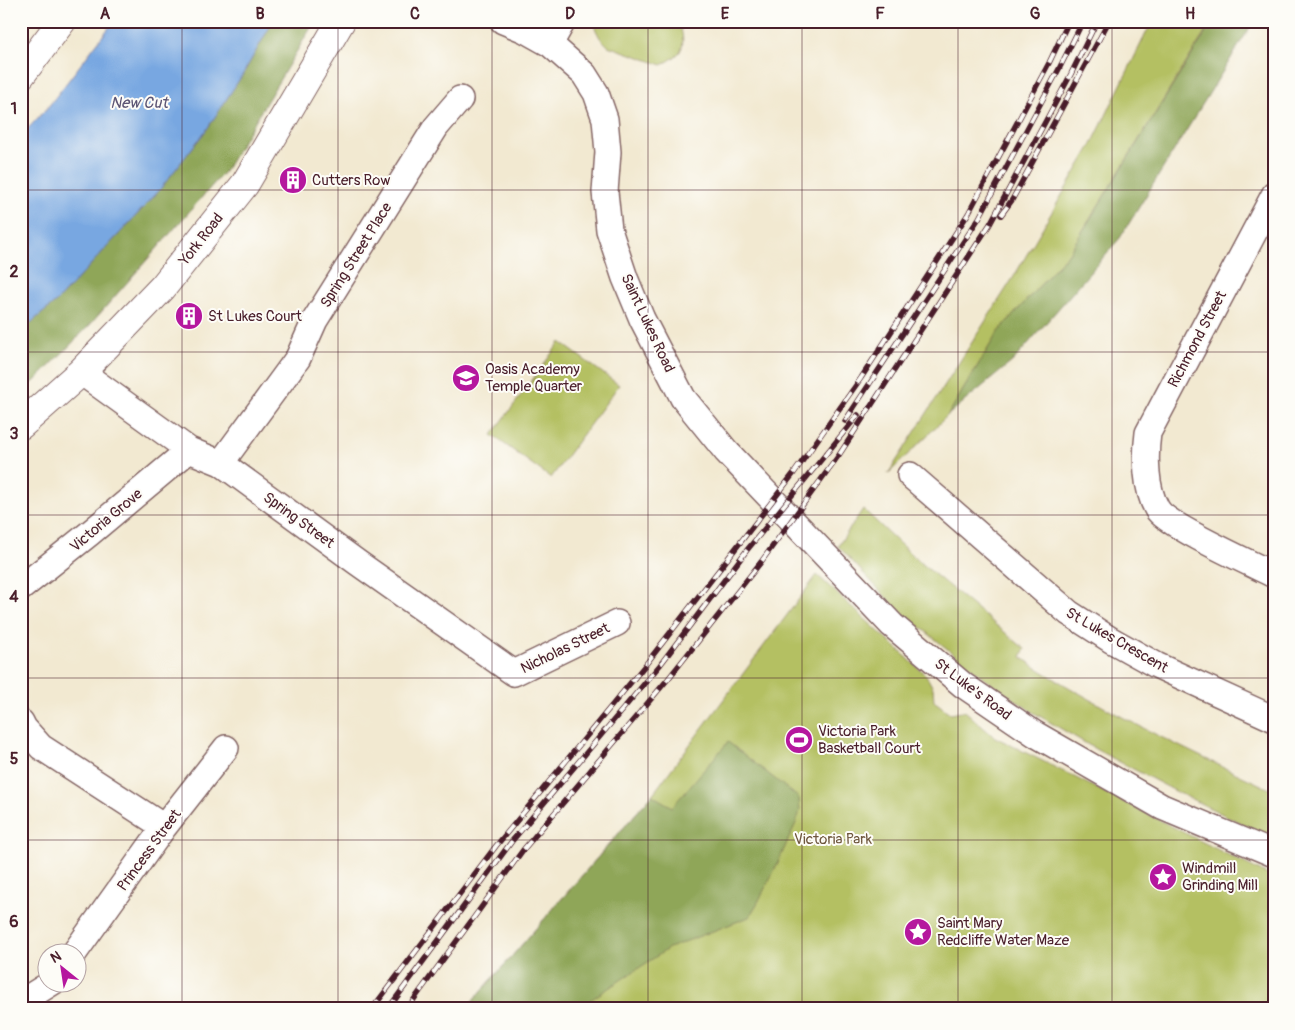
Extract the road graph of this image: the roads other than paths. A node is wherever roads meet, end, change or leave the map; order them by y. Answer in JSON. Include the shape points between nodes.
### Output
{"nodes":[{"id":1,"x":62,"y":21,"type":"edge"},
{"id":2,"x":341,"y":21,"type":"edge"},
{"id":3,"x":503,"y":21,"type":"edge"},
{"id":4,"x":563,"y":21,"type":"edge"},
{"id":5,"x":550,"y":44,"type":"junction"},
{"id":6,"x":21,"y":75,"type":"edge"},
{"id":7,"x":460,"y":99,"type":"dead end"},
{"id":8,"x":1274,"y":195,"type":"edge"},
{"id":9,"x":81,"y":372,"type":"junction"},
{"id":10,"x":21,"y":425,"type":"edge"},
{"id":11,"x":189,"y":450,"type":"junction"},
{"id":12,"x":726,"y":451,"type":"joint"},
{"id":13,"x":221,"y":463,"type":"junction"},
{"id":14,"x":910,"y":475,"type":"dead end"},
{"id":15,"x":1273,"y":572,"type":"edge"},
{"id":16,"x":21,"y":588,"type":"edge"},
{"id":17,"x":617,"y":623,"type":"dead end"},
{"id":18,"x":514,"y":673,"type":"joint"},
{"id":19,"x":1274,"y":720,"type":"edge"},
{"id":20,"x":22,"y":727,"type":"edge"},
{"id":21,"x":226,"y":748,"type":"dead end"},
{"id":22,"x":164,"y":827,"type":"junction"},
{"id":23,"x":1274,"y":854,"type":"edge"},
{"id":24,"x":82,"y":942,"type":"edge"},
{"id":25,"x":38,"y":992,"type":"edge"},
{"id":26,"x":21,"y":1002,"type":"edge"}],
"edges":[{"from":1,"to":6,"type":"highway"},
{"from":2,"to":9,"type":"highway","name":"York Road","via":[[245,184],[163,287]]},
{"from":3,"to":5,"type":"street","name":"Saint Lukes Road"},
{"from":4,"to":5,"type":"street"},
{"from":5,"to":12,"type":"street","name":"Saint Lukes Road","via":[[584,74],[596,93],[605,119],[609,230],[642,319],[684,398]]},
{"from":7,"to":13,"type":"street","name":"Spring Street Place","via":[[436,126],[315,320],[298,358]]},
{"from":8,"to":15,"type":"street","name":"Richmond Street","via":[[1148,433],[1146,447],[1150,490],[1157,510],[1174,524]]},
{"from":9,"to":10,"type":"highway","name":"York Road"},
{"from":9,"to":11,"type":"street","name":"Spring Street"},
{"from":11,"to":13,"type":"street","name":"Spring Street"},
{"from":11,"to":16,"type":"street","name":"Victoria Grove"},
{"from":12,"to":23,"type":"street","name":"St Luke's Road","via":[[892,625],[963,685],[1035,734],[1162,807]]},
{"from":13,"to":18,"type":"street","name":"Spring Street"},
{"from":14,"to":19,"type":"street","name":"St Lukes Crescent","via":[[1070,614],[1156,665]]},
{"from":17,"to":18,"type":"street","name":"Nicholas Street"},
{"from":20,"to":22,"type":"street","via":[[41,747]]},
{"from":21,"to":22,"type":"street","name":"Princess Street"},
{"from":22,"to":24,"type":"street","name":"Princess Street"},
{"from":25,"to":26,"type":"street"}]}
